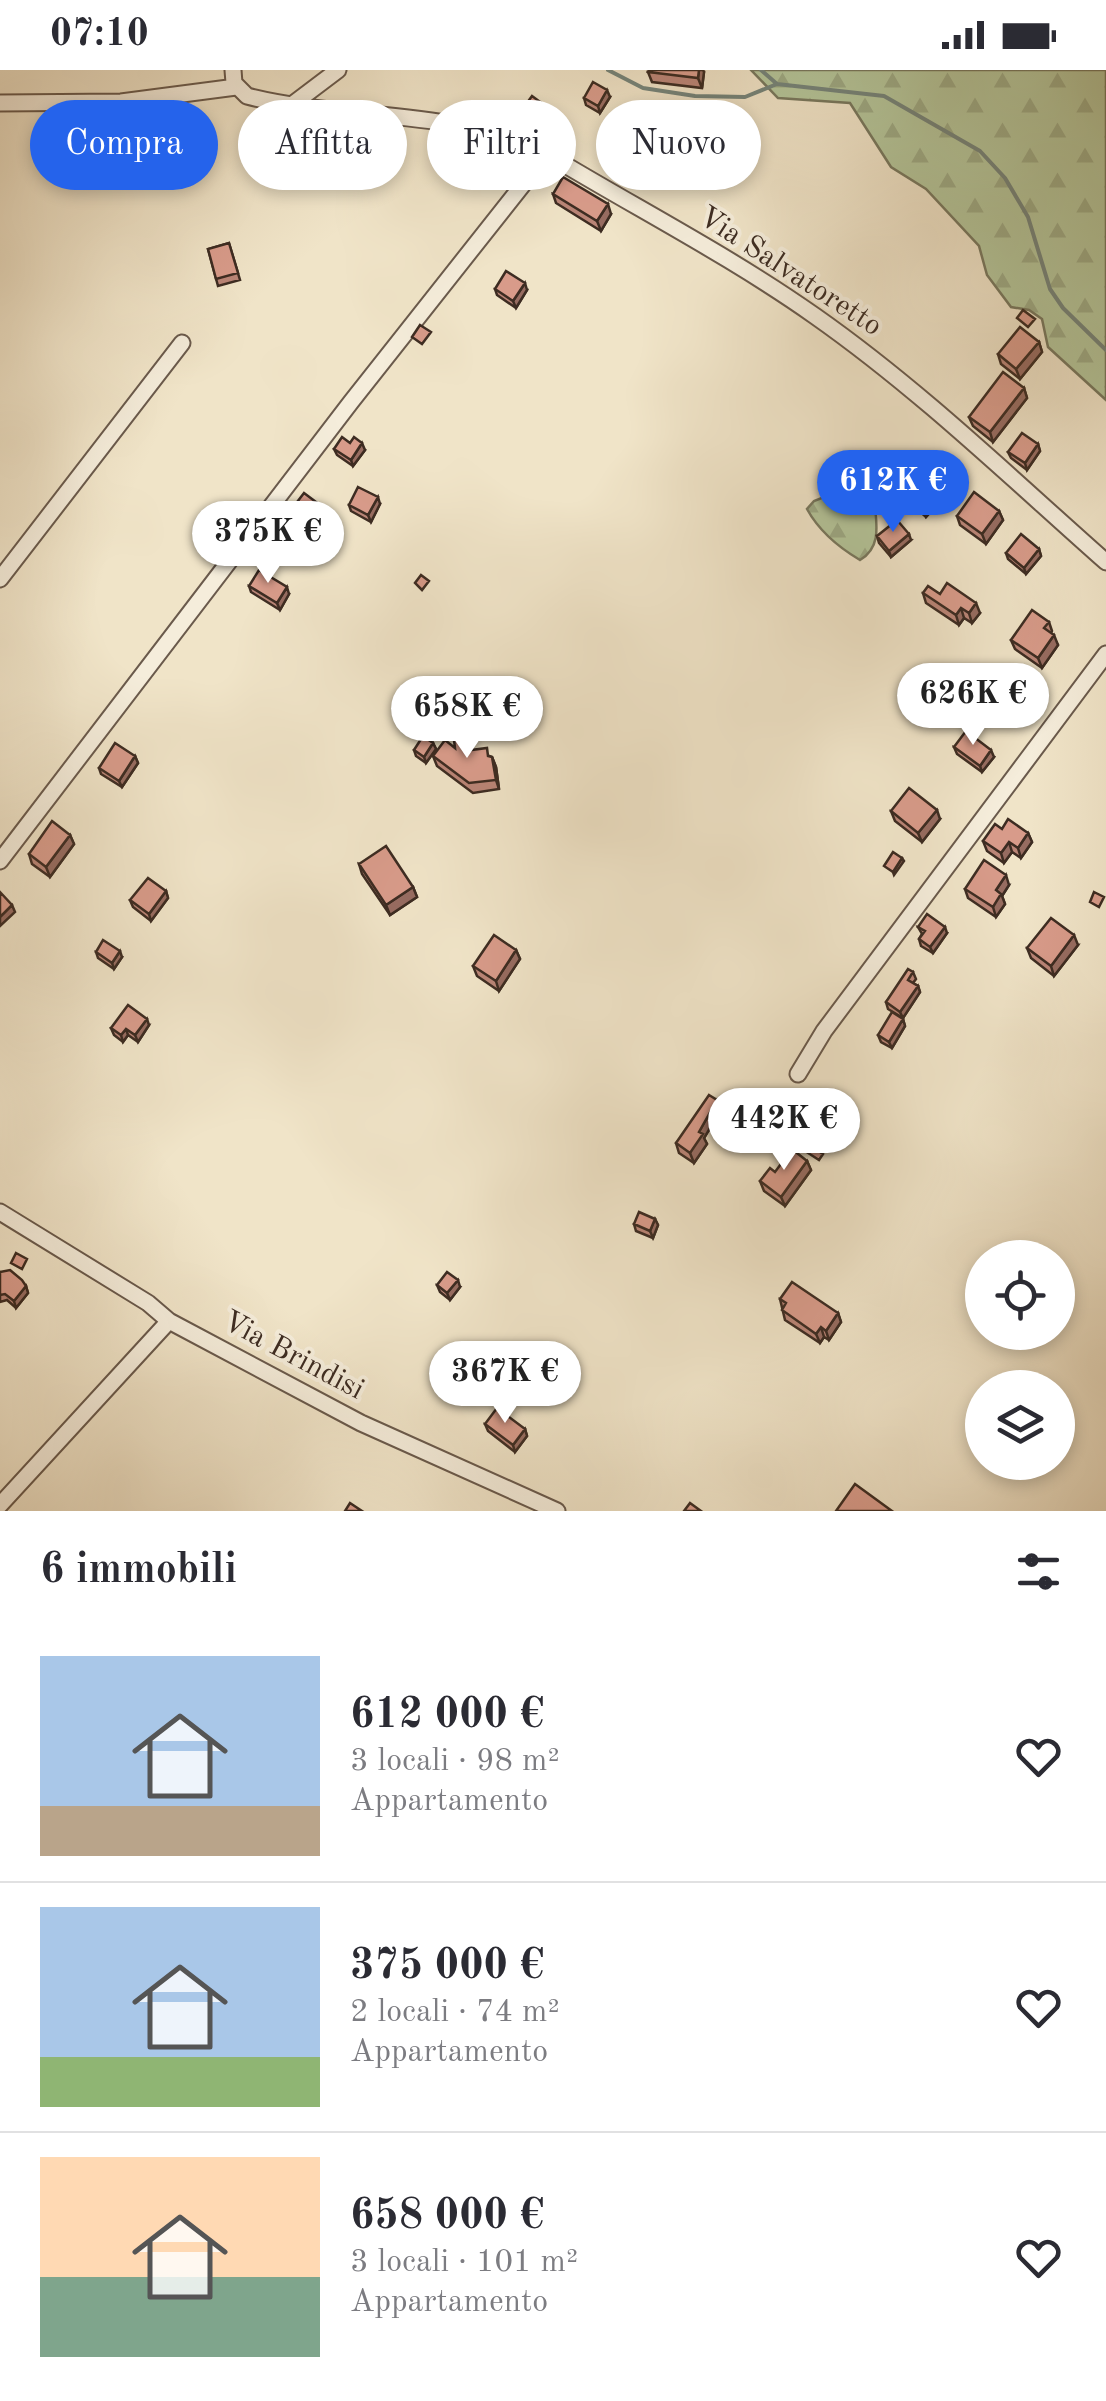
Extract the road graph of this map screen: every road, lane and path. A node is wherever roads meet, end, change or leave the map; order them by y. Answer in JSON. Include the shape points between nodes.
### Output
{"nodes":[{"id":1,"x":233,"y":70,"type":"edge"},
{"id":2,"x":338,"y":70,"type":"edge"},
{"id":3,"x":236,"y":87,"type":"junction"},
{"id":4,"x":270,"y":100,"type":"edge"},
{"id":5,"x":298,"y":100,"type":"edge"},
{"id":6,"x":0,"y":103,"type":"edge"},
{"id":7,"x":576,"y":171,"type":"edge"},
{"id":8,"x":519,"y":190,"type":"edge"},
{"id":9,"x":182,"y":344,"type":"dead end"},
{"id":10,"x":1106,"y":562,"type":"edge"},
{"id":11,"x":0,"y":579,"type":"edge"},
{"id":12,"x":1106,"y":654,"type":"edge"},
{"id":13,"x":0,"y":861,"type":"edge"},
{"id":14,"x":798,"y":1074,"type":"dead end"},
{"id":15,"x":0,"y":1212,"type":"edge"},
{"id":16,"x":169,"y":1321,"type":"junction"},
{"id":17,"x":0,"y":1505,"type":"edge"},
{"id":18,"x":557,"y":1511,"type":"edge"}],
"edges":[{"from":1,"to":3,"type":"street"},
{"from":2,"to":5,"type":"street"},
{"from":3,"to":4,"type":"street","name":"Via Salvatoretto"},
{"from":3,"to":6,"type":"street","via":[[121,102]]},
{"from":7,"to":10,"type":"street","name":"Via Salvatoretto","via":[[829,326]]},
{"from":8,"to":13,"type":"street"},
{"from":9,"to":11,"type":"street"},
{"from":12,"to":14,"type":"street","via":[[824,1030]]},
{"from":15,"to":16,"type":"street","name":"Via Brindisi"},
{"from":16,"to":17,"type":"street"},
{"from":16,"to":18,"type":"street","name":"Via Brindisi","via":[[378,1431]]}]}
